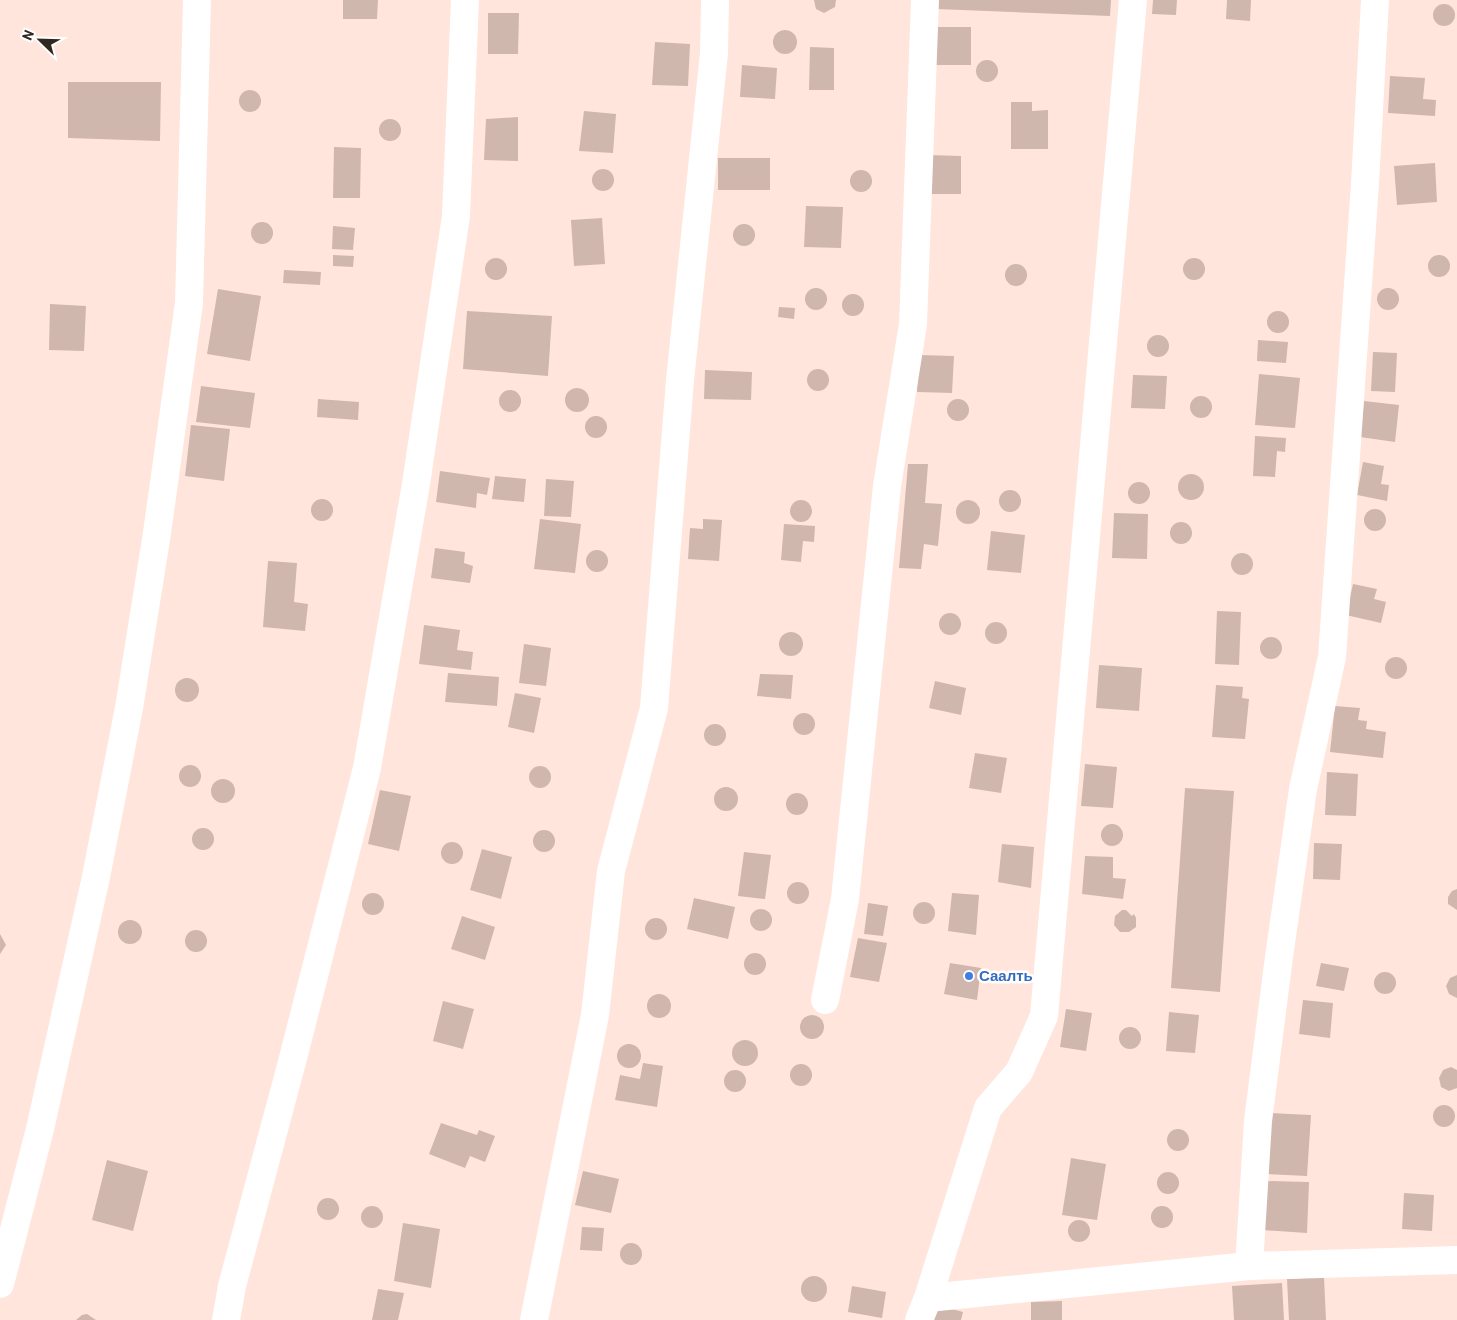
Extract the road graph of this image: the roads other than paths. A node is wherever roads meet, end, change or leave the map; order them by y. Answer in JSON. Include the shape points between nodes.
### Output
{"nodes":[{"id":1,"x":197,"y":0,"type":"edge"},
{"id":2,"x":465,"y":0,"type":"edge"},
{"id":3,"x":715,"y":0,"type":"edge"},
{"id":4,"x":925,"y":0,"type":"edge"},
{"id":5,"x":1133,"y":0,"type":"edge"},
{"id":6,"x":1375,"y":0,"type":"edge"},
{"id":7,"x":825,"y":1000,"type":"dead end"},
{"id":8,"x":1457,"y":1260,"type":"edge"},
{"id":9,"x":1249,"y":1266,"type":"junction"},
{"id":10,"x":0,"y":1284,"type":"edge"},
{"id":11,"x":923,"y":1309,"type":"edge"},
{"id":12,"x":226,"y":1320,"type":"edge"},
{"id":13,"x":534,"y":1320,"type":"edge"}],
"edges":[{"from":1,"to":10,"type":"street","via":[[189,303],[157,532],[129,708],[96,877],[69,1006]]},
{"from":2,"to":12,"type":"street","via":[[456,216],[416,484],[367,768],[234,1277]]},
{"from":3,"to":13,"type":"street","via":[[714,53],[680,380],[654,708],[611,871],[595,1015]]},
{"from":4,"to":7,"type":"street","via":[[913,324],[887,486],[845,899]]},
{"from":5,"to":11,"type":"street","via":[[1044,1016],[1020,1072],[988,1108]]},
{"from":6,"to":9,"type":"street","via":[[1365,194],[1332,657],[1303,789],[1279,957],[1258,1121]]},
{"from":8,"to":9,"type":"street"},
{"from":9,"to":11,"type":"street"}]}
